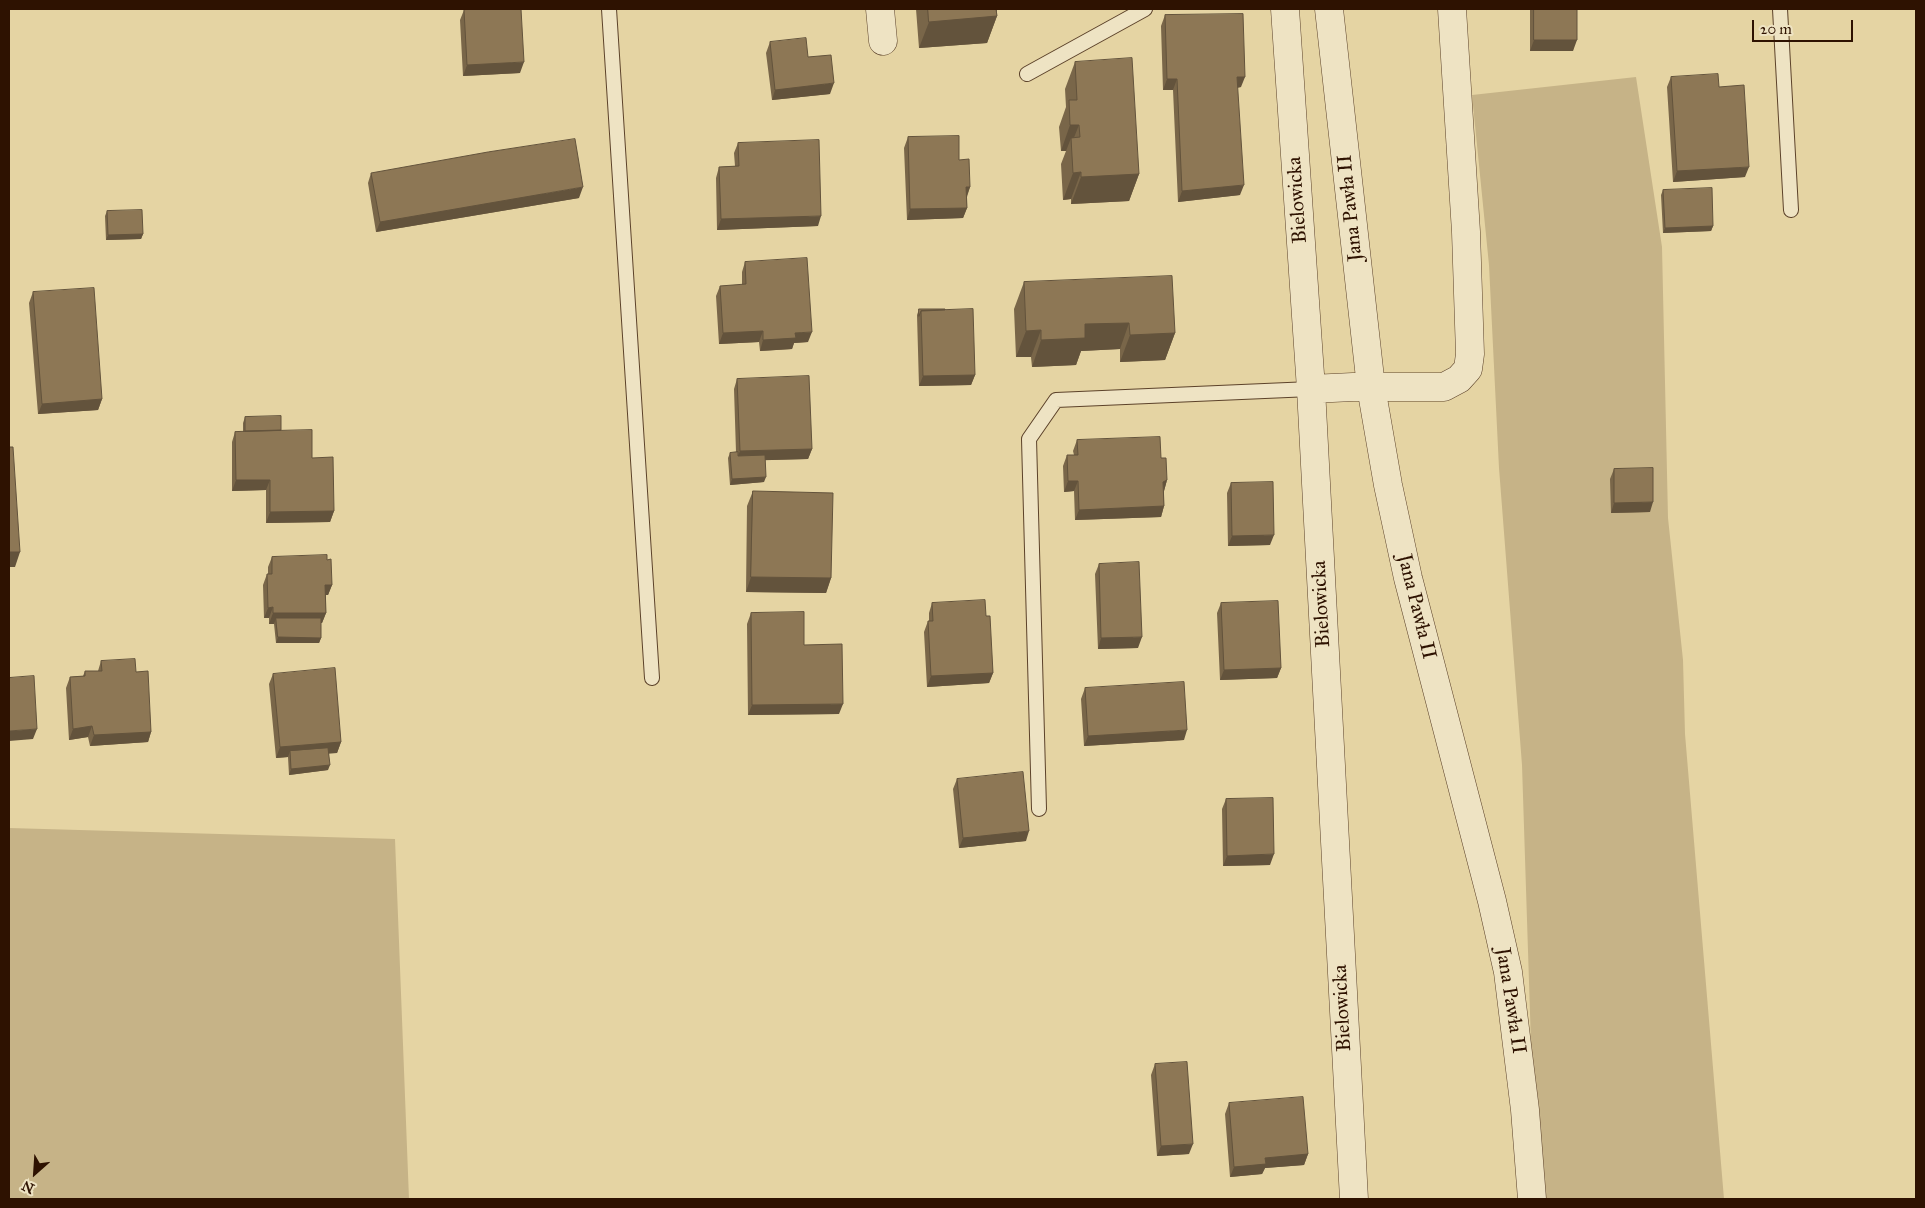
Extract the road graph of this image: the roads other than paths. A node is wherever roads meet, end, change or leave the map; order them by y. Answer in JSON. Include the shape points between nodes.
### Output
{"nodes":[{"id":1,"x":609,"y":9,"type":"edge"},
{"id":2,"x":880,"y":9,"type":"edge"},
{"id":3,"x":1145,"y":9,"type":"edge"},
{"id":4,"x":1285,"y":9,"type":"edge"},
{"id":5,"x":1330,"y":9,"type":"edge"},
{"id":6,"x":1452,"y":9,"type":"edge"},
{"id":7,"x":1780,"y":9,"type":"edge"},
{"id":8,"x":883,"y":41,"type":"dead end"},
{"id":9,"x":1027,"y":74,"type":"dead end"},
{"id":10,"x":1791,"y":210,"type":"dead end"},
{"id":11,"x":1371,"y":387,"type":"junction"},
{"id":12,"x":1311,"y":390,"type":"junction"},
{"id":13,"x":652,"y":678,"type":"dead end"},
{"id":14,"x":1039,"y":809,"type":"dead end"},
{"id":15,"x":1354,"y":1199,"type":"edge"},
{"id":16,"x":1532,"y":1199,"type":"edge"}],
"edges":[{"from":1,"to":13,"type":"lane"},
{"from":2,"to":8,"type":"street"},
{"from":3,"to":9,"type":"lane"},
{"from":4,"to":12,"type":"street","name":"Bielowicka"},
{"from":5,"to":11,"type":"street","name":"Jana Pawła II"},
{"from":6,"to":11,"type":"street","via":[[1466,232],[1468,369],[1459,379],[1444,387]]},
{"from":7,"to":10,"type":"lane"},
{"from":11,"to":12,"type":"street"},
{"from":11,"to":16,"type":"street","name":"Jana Pawła II","via":[[1408,578],[1508,972]]},
{"from":12,"to":14,"type":"lane","via":[[1056,400],[1029,440]]},
{"from":12,"to":15,"type":"street","name":"Bielowicka"}]}
